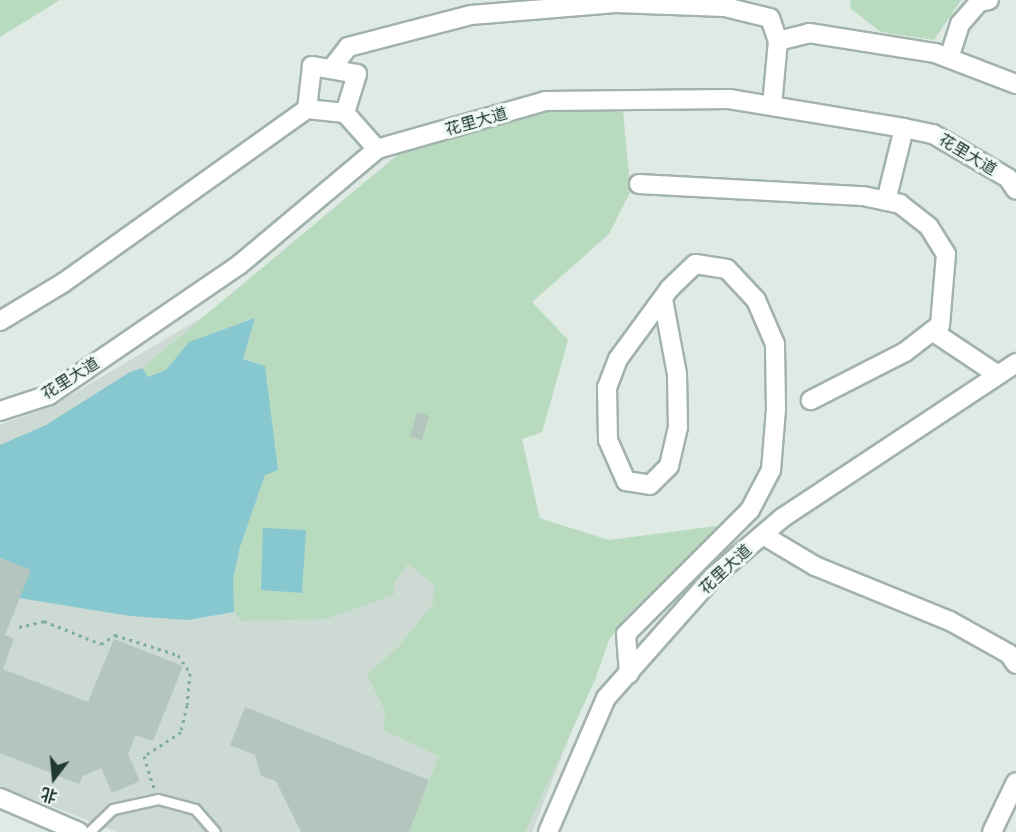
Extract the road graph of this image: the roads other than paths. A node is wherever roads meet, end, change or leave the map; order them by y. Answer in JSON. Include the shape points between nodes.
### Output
{"nodes":[{"id":1,"x":764,"y":0,"type":"edge"},
{"id":2,"x":989,"y":0,"type":"edge"},
{"id":3,"x":770,"y":18,"type":"junction"},
{"id":4,"x":778,"y":41,"type":"junction"},
{"id":5,"x":949,"y":58,"type":"junction"},
{"id":6,"x":331,"y":69,"type":"junction"},
{"id":7,"x":1016,"y":84,"type":"edge"},
{"id":8,"x":772,"y":106,"type":"junction"},
{"id":9,"x":307,"y":109,"type":"junction"},
{"id":10,"x":345,"y":113,"type":"junction"},
{"id":11,"x":904,"y":128,"type":"junction"},
{"id":12,"x":376,"y":149,"type":"junction"},
{"id":13,"x":639,"y":184,"type":"dead end"},
{"id":14,"x":1016,"y":190,"type":"edge"},
{"id":15,"x":886,"y":201,"type":"junction"},
{"id":16,"x":663,"y":298,"type":"junction"},
{"id":17,"x":0,"y":321,"type":"edge"},
{"id":18,"x":932,"y":332,"type":"junction"},
{"id":19,"x":1016,"y":363,"type":"edge"},
{"id":20,"x":998,"y":375,"type":"junction"},
{"id":21,"x":811,"y":400,"type":"dead end"},
{"id":22,"x":0,"y":411,"type":"edge"},
{"id":23,"x":763,"y":535,"type":"junction"},
{"id":24,"x":1016,"y":664,"type":"edge"},
{"id":25,"x":629,"y":674,"type":"junction"},
{"id":26,"x":1016,"y":783,"type":"edge"},
{"id":27,"x":0,"y":798,"type":"edge"},
{"id":28,"x":80,"y":832,"type":"edge"},
{"id":29,"x":89,"y":832,"type":"edge"},
{"id":30,"x":215,"y":832,"type":"edge"},
{"id":31,"x":548,"y":832,"type":"edge"},
{"id":32,"x":992,"y":832,"type":"edge"}],
"edges":[{"from":1,"to":3,"type":"street"},
{"from":2,"to":5,"type":"street","via":[[979,2],[960,24]]},
{"from":3,"to":4,"type":"street"},
{"from":3,"to":6,"type":"street","via":[[724,7],[616,3],[471,15],[348,47]]},
{"from":4,"to":5,"type":"street","via":[[808,33]]},
{"from":4,"to":8,"type":"street"},
{"from":5,"to":7,"type":"street"},
{"from":6,"to":9,"type":"street","via":[[312,66]]},
{"from":6,"to":10,"type":"street","via":[[357,74]]},
{"from":8,"to":11,"type":"street","name":"花里大道"},
{"from":8,"to":12,"type":"street","name":"花里大道","via":[[729,99],[545,101]]},
{"from":9,"to":10,"type":"street"},
{"from":9,"to":17,"type":"street","via":[[63,283]]},
{"from":10,"to":12,"type":"street"},
{"from":11,"to":14,"type":"street","name":"花里大道","via":[[933,134],[1008,178]]},
{"from":11,"to":15,"type":"street"},
{"from":12,"to":22,"type":"street","name":"花里大道","via":[[229,272],[49,395]]},
{"from":13,"to":15,"type":"street","via":[[863,196]]},
{"from":15,"to":18,"type":"street","via":[[900,204],[929,227],[946,254],[940,325]]},
{"from":16,"to":16,"type":"street","via":[[618,359],[607,387],[608,440],[626,481],[650,485],[669,466],[678,427],[677,374]]},
{"from":16,"to":25,"type":"street","via":[[695,264],[727,269],[756,300],[775,344],[776,409],[771,470],[750,510],[626,634]]},
{"from":18,"to":20,"type":"street"},
{"from":18,"to":21,"type":"street","via":[[905,352]]},
{"from":19,"to":20,"type":"street","name":"花里大道"},
{"from":20,"to":23,"type":"street","name":"花里大道"},
{"from":23,"to":24,"type":"street","via":[[814,566],[950,621],[1009,654]]},
{"from":23,"to":25,"type":"street","name":"花里大道","via":[[714,577]]},
{"from":25,"to":31,"type":"street","name":"花里大道","via":[[606,698]]},
{"from":26,"to":32,"type":"street"},
{"from":27,"to":28,"type":"street"},
{"from":29,"to":30,"type":"lane","via":[[113,809],[158,799],[195,809]]}]}
